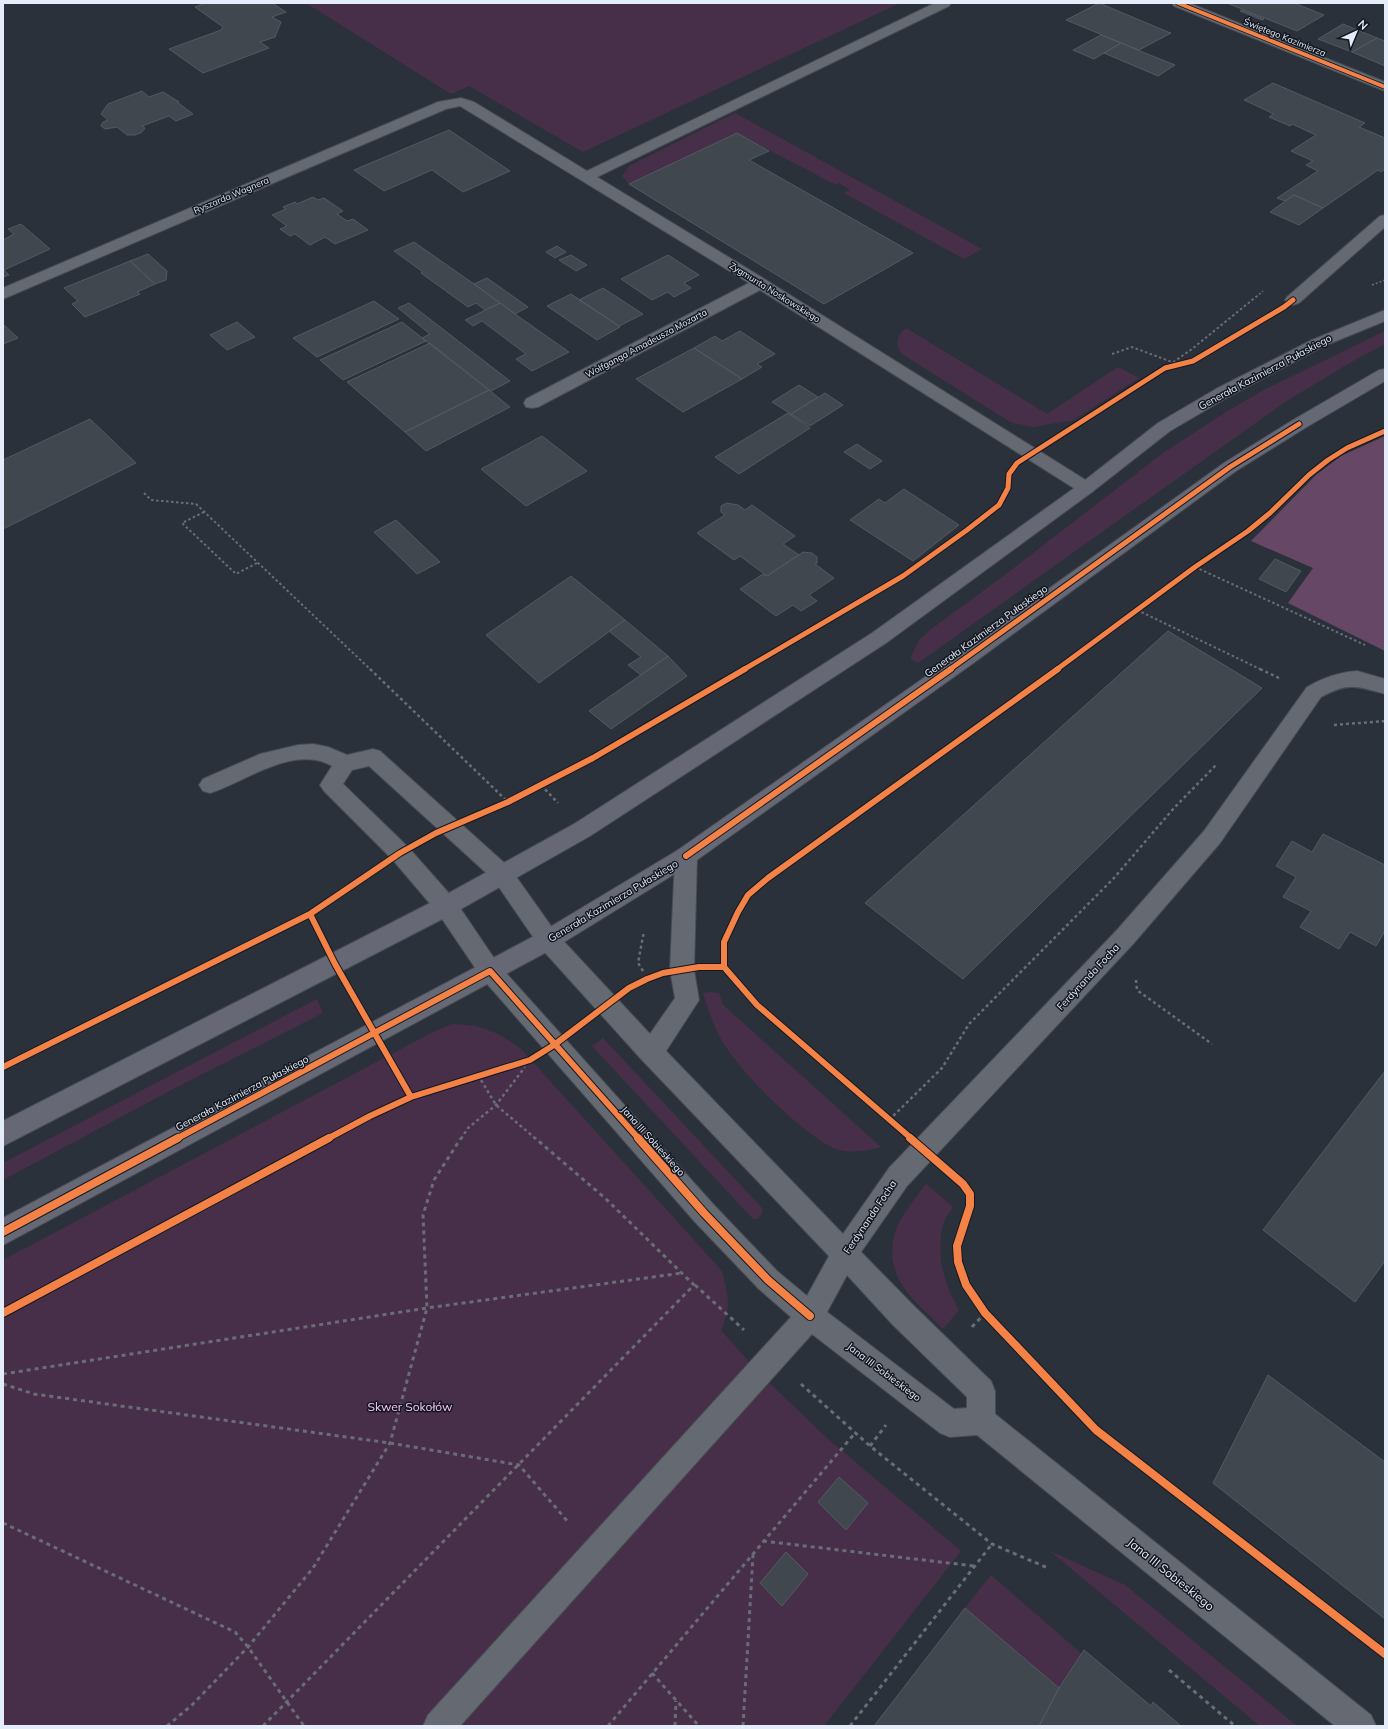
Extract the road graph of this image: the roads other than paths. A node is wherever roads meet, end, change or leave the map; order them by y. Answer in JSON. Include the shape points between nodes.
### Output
{"nodes":[{"id":1,"x":945,"y":3,"type":"edge"},
{"id":2,"x":1178,"y":3,"type":"edge"},
{"id":3,"x":1385,"y":87,"type":"edge"},
{"id":4,"x":461,"y":102,"type":"joint"},
{"id":5,"x":588,"y":176,"type":"junction"},
{"id":6,"x":1385,"y":219,"type":"edge"},
{"id":7,"x":760,"y":283,"type":"junction"},
{"id":8,"x":3,"y":294,"type":"edge"},
{"id":9,"x":1293,"y":300,"type":"dead end"},
{"id":10,"x":1385,"y":315,"type":"edge"},
{"id":11,"x":1385,"y":374,"type":"edge"},
{"id":12,"x":532,"y":404,"type":"dead end"},
{"id":13,"x":1086,"y":488,"type":"junction"},
{"id":14,"x":1385,"y":687,"type":"edge"},
{"id":15,"x":345,"y":764,"type":"junction"},
{"id":16,"x":210,"y":785,"type":"dead end"},
{"id":17,"x":686,"y":856,"type":"junction"},
{"id":18,"x":502,"y":874,"type":"junction"},
{"id":19,"x":446,"y":906,"type":"junction"},
{"id":20,"x":548,"y":940,"type":"junction"},
{"id":21,"x":490,"y":971,"type":"junction"},
{"id":22,"x":651,"y":1052,"type":"junction"},
{"id":23,"x":3,"y":1134,"type":"edge"},
{"id":24,"x":3,"y":1232,"type":"edge"},
{"id":25,"x":844,"y":1254,"type":"junction"},
{"id":26,"x":810,"y":1316,"type":"junction"},
{"id":27,"x":981,"y":1421,"type":"junction"},
{"id":28,"x":439,"y":1726,"type":"edge"},
{"id":29,"x":1360,"y":1726,"type":"edge"}],
"edges":[{"from":1,"to":5,"type":"street"},
{"from":2,"to":3,"type":"street","name":"Świętego Kazimierza"},
{"from":4,"to":5,"type":"street","name":"Zygmunta Noskowskiego"},
{"from":4,"to":8,"type":"street","name":"Ryszarda Wagnera","via":[[443,105]]},
{"from":5,"to":7,"type":"street","name":"Zygmunta Noskowskiego"},
{"from":6,"to":9,"type":"street"},
{"from":7,"to":12,"type":"street","name":"Wolfganga Amadeusza Mozarta"},
{"from":7,"to":13,"type":"street","name":"Zygmunta Noskowskiego"},
{"from":10,"to":13,"type":"main road","name":"Generała Kazimierza Pułaskiego","via":[[1318,343],[1222,393],[1164,427]]},
{"from":11,"to":17,"type":"main road","name":"Generała Kazimierza Pułaskiego","via":[[1230,467]]},
{"from":13,"to":18,"type":"main road","name":"Generała Kazimierza Pułaskiego","via":[[879,638],[582,830]]},
{"from":14,"to":25,"type":"street","name":"Ferdynanda Focha","via":[[1371,680],[1350,678],[1328,684],[1314,692],[1212,837],[1120,942],[898,1177]]},
{"from":15,"to":16,"type":"street","via":[[328,756],[300,752],[272,757]]},
{"from":15,"to":18,"type":"street","via":[[373,757]]},
{"from":15,"to":19,"type":"street","name":"Jana III Sobieskiego","via":[[331,785],[400,853]]},
{"from":17,"to":20,"type":"main road","name":"Generała Kazimierza Pułaskiego"},
{"from":17,"to":22,"type":"street","via":[[682,970],[687,1000]]},
{"from":18,"to":19,"type":"main road","name":"Generała Kazimierza Pułaskiego"},
{"from":18,"to":20,"type":"street"},
{"from":19,"to":21,"type":"street","name":"Jana III Sobieskiego"},
{"from":19,"to":23,"type":"main road","name":"Generała Kazimierza Pułaskiego"},
{"from":20,"to":21,"type":"main road","name":"Generała Kazimierza Pułaskiego"},
{"from":20,"to":22,"type":"street"},
{"from":21,"to":24,"type":"main road","name":"Generała Kazimierza Pułaskiego"},
{"from":21,"to":26,"type":"street","name":"Jana III Sobieskiego","via":[[704,1213],[768,1280]]},
{"from":22,"to":25,"type":"street"},
{"from":25,"to":26,"type":"street","name":"Ferdynanda Focha"},
{"from":25,"to":27,"type":"street","via":[[945,1358],[981,1391]]},
{"from":26,"to":27,"type":"street","name":"Jana III Sobieskiego","via":[[950,1423]]},
{"from":26,"to":28,"type":"street","name":"Ferdynanda Focha"},
{"from":27,"to":29,"type":"street","name":"Jana III Sobieskiego"}]}
